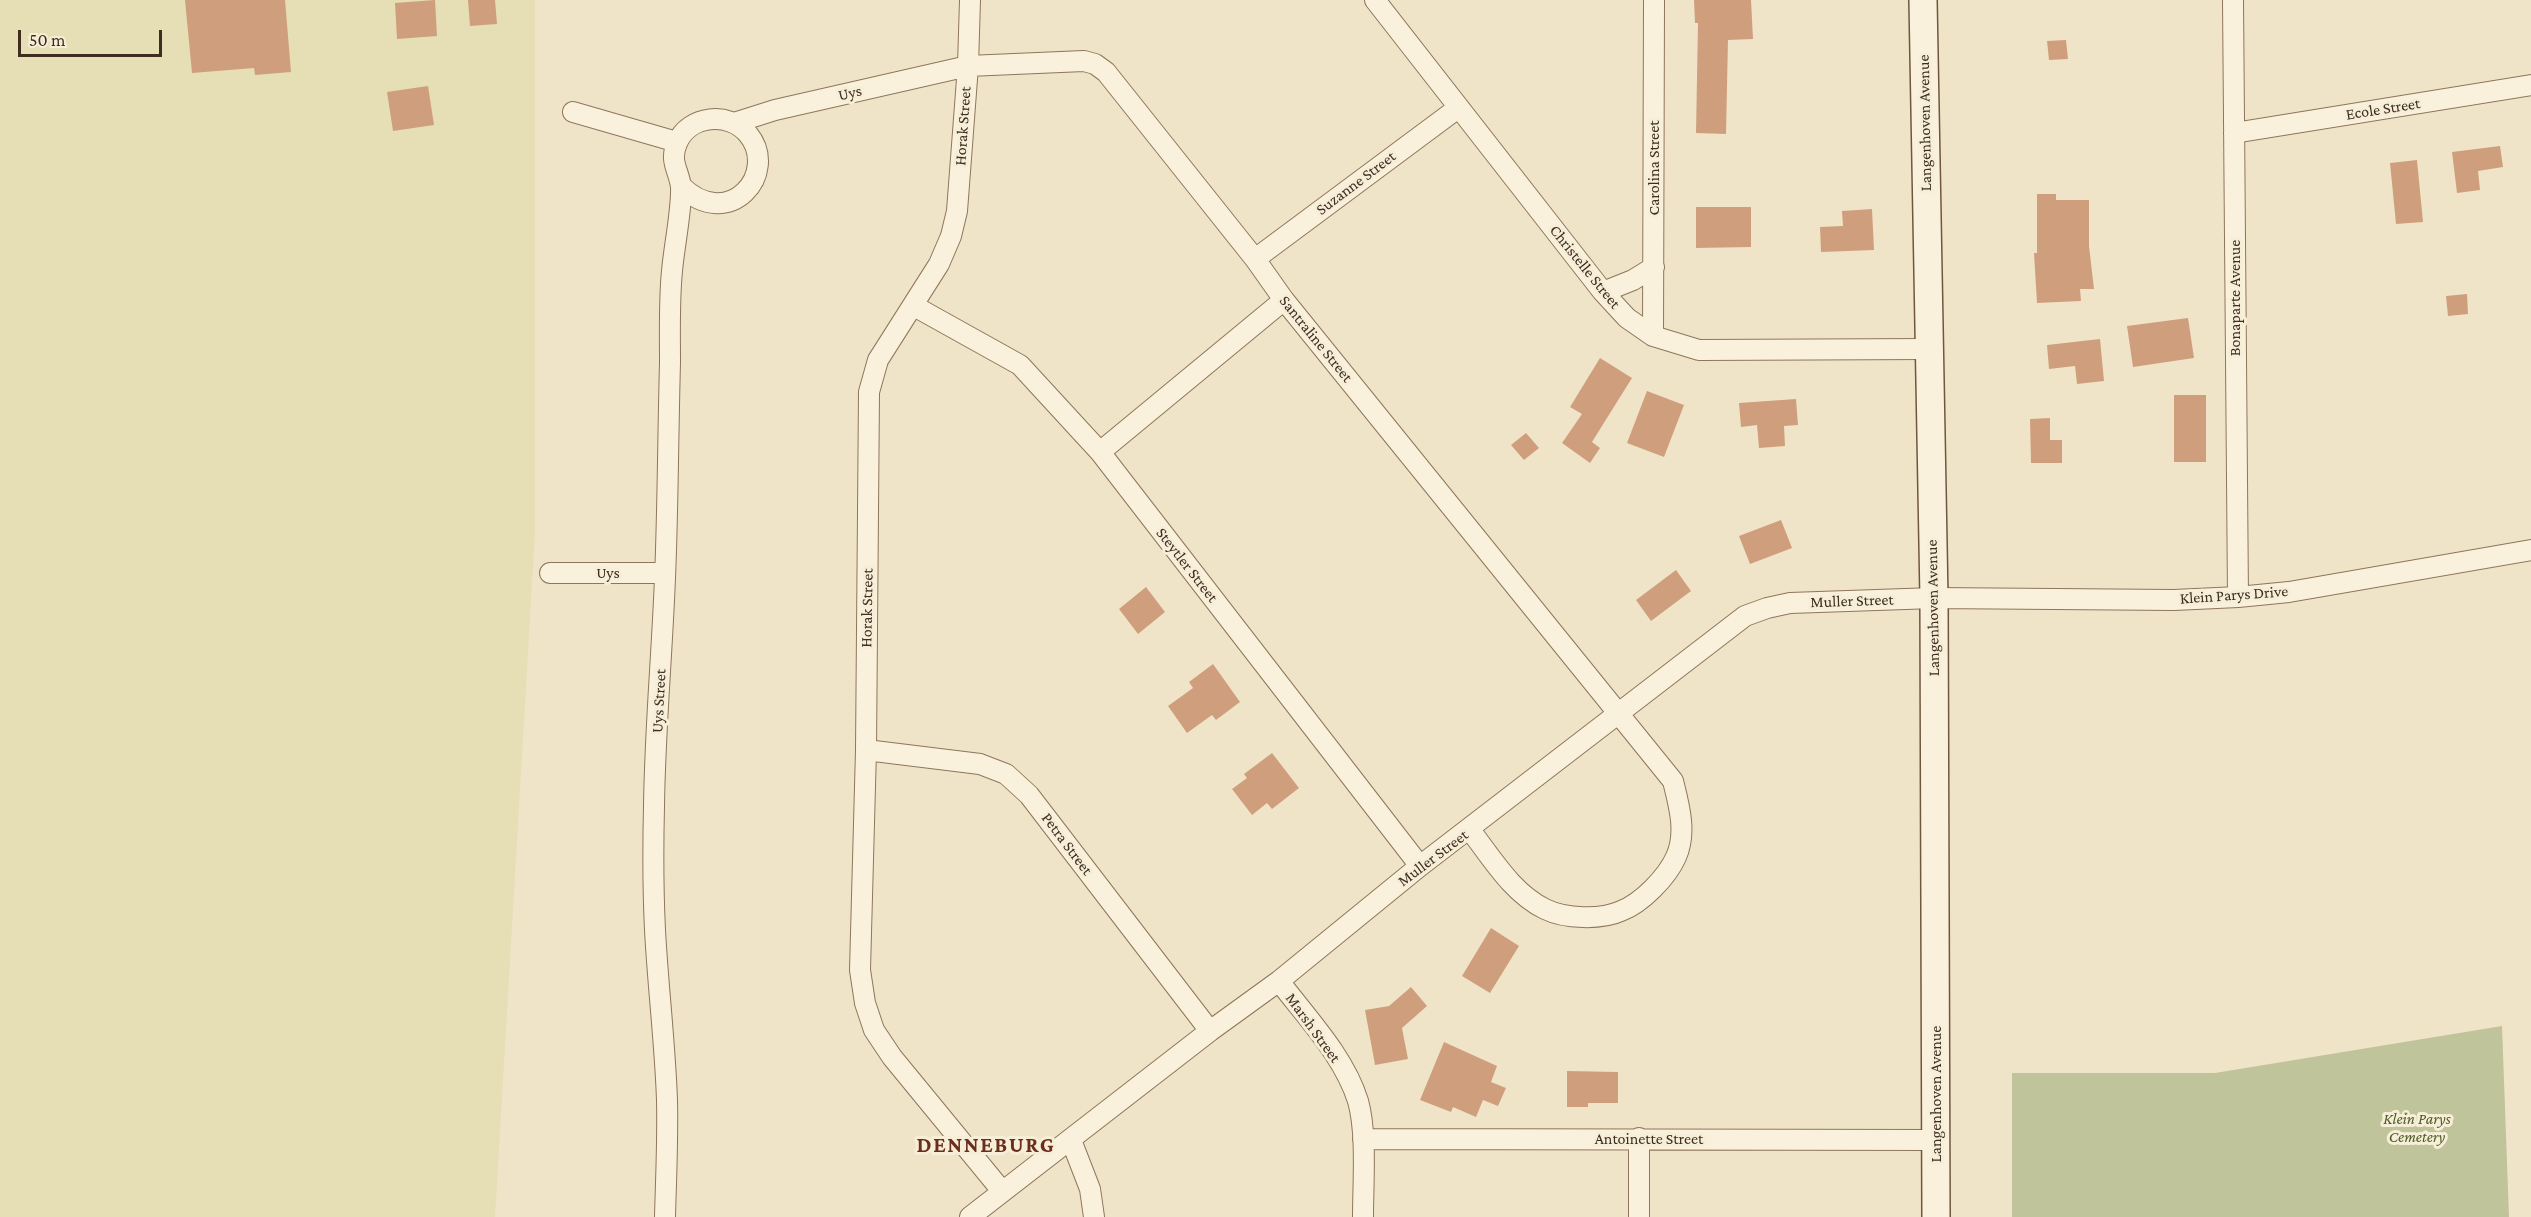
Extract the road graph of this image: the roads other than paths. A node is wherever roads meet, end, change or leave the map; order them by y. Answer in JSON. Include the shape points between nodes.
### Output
{"nodes":[{"id":1,"x":970,"y":0,"type":"edge"},
{"id":2,"x":1375,"y":0,"type":"edge"},
{"id":3,"x":1654,"y":0,"type":"edge"},
{"id":4,"x":1923,"y":0,"type":"edge"},
{"id":5,"x":2233,"y":0,"type":"edge"},
{"id":6,"x":968,"y":66,"type":"junction"},
{"id":7,"x":2531,"y":85,"type":"edge"},
{"id":8,"x":1458,"y":108,"type":"junction"},
{"id":9,"x":573,"y":112,"type":"dead end"},
{"id":10,"x":734,"y":123,"type":"junction"},
{"id":11,"x":2234,"y":133,"type":"junction"},
{"id":12,"x":677,"y":142,"type":"junction"},
{"id":13,"x":681,"y":186,"type":"junction"},
{"id":14,"x":1255,"y":259,"type":"junction"},
{"id":15,"x":1654,"y":267,"type":"junction"},
{"id":16,"x":1603,"y":292,"type":"junction"},
{"id":17,"x":1284,"y":300,"type":"junction"},
{"id":18,"x":914,"y":306,"type":"junction"},
{"id":19,"x":1653,"y":336,"type":"junction"},
{"id":20,"x":1929,"y":349,"type":"junction"},
{"id":21,"x":1100,"y":452,"type":"junction"},
{"id":22,"x":2531,"y":550,"type":"edge"},
{"id":23,"x":550,"y":573,"type":"dead end"},
{"id":24,"x":665,"y":573,"type":"junction"},
{"id":25,"x":2238,"y":597,"type":"junction"},
{"id":26,"x":1934,"y":598,"type":"junction"},
{"id":27,"x":1619,"y":712,"type":"junction"},
{"id":28,"x":866,"y":750,"type":"junction"},
{"id":29,"x":1470,"y":830,"type":"junction"},
{"id":30,"x":1420,"y":866,"type":"junction"},
{"id":31,"x":1279,"y":981,"type":"junction"},
{"id":32,"x":1210,"y":1031,"type":"junction"},
{"id":33,"x":1639,"y":1138,"type":"junction"},
{"id":34,"x":1071,"y":1140,"type":"junction"},
{"id":35,"x":1363,"y":1140,"type":"junction"},
{"id":36,"x":1936,"y":1140,"type":"junction"},
{"id":37,"x":1002,"y":1191,"type":"junction"},
{"id":38,"x":665,"y":1217,"type":"edge"},
{"id":39,"x":970,"y":1217,"type":"edge"},
{"id":40,"x":1094,"y":1217,"type":"edge"},
{"id":41,"x":1363,"y":1217,"type":"edge"},
{"id":42,"x":1640,"y":1217,"type":"edge"},
{"id":43,"x":1936,"y":1217,"type":"edge"}],
"edges":[{"from":1,"to":6,"type":"street","name":"Horak Street"},
{"from":2,"to":8,"type":"street","name":"Christelle Street"},
{"from":3,"to":15,"type":"street","name":"Carolina Street"},
{"from":4,"to":20,"type":"street","name":"Langenhoven Avenue"},
{"from":5,"to":11,"type":"street","name":"Bonaparte Avenue"},
{"from":6,"to":10,"type":"street","name":"Uys"},
{"from":6,"to":14,"type":"street","name":"Santraline Street","via":[[1084,61],[1095,64],[1106,72]]},
{"from":6,"to":18,"type":"street","name":"Horak Street","via":[[957,211],[939,264]]},
{"from":7,"to":11,"type":"street","name":"Ecole Street"},
{"from":8,"to":14,"type":"street","name":"Suzanne Street"},
{"from":8,"to":16,"type":"street","name":"Christelle Street"},
{"from":9,"to":12,"type":"street"},
{"from":10,"to":12,"type":"street","via":[[718,118],[702,121],[687,129]]},
{"from":10,"to":13,"type":"street","via":[[747,133],[756,148],[758,165],[753,182],[742,195],[726,203],[709,204],[693,198]]},
{"from":11,"to":25,"type":"street","name":"Bonaparte Avenue"},
{"from":12,"to":13,"type":"street","via":[[673,164]]},
{"from":13,"to":24,"type":"street","name":"Uys Street","via":[[671,275]]},
{"from":14,"to":17,"type":"street","name":"Santraline Street"},
{"from":15,"to":16,"type":"street"},
{"from":15,"to":19,"type":"street","name":"Carolina Street"},
{"from":16,"to":19,"type":"street","name":"Christelle Street","via":[[1627,318]]},
{"from":17,"to":21,"type":"street"},
{"from":17,"to":27,"type":"street","name":"Santraline Street"},
{"from":18,"to":21,"type":"street","name":"Steytler Street","via":[[1020,365]]},
{"from":18,"to":28,"type":"street","name":"Horak Street","via":[[878,360],[869,392]]},
{"from":19,"to":20,"type":"street","name":"Christelle Street","via":[[1699,350]]},
{"from":20,"to":26,"type":"street","name":"Langenhoven Avenue"},
{"from":21,"to":30,"type":"street","name":"Steytler Street"},
{"from":22,"to":25,"type":"street","name":"Klein Parys Drive","via":[[2289,592]]},
{"from":23,"to":24,"type":"street","name":"Uys"},
{"from":24,"to":38,"type":"street","name":"Uys Street","via":[[654,806],[655,928],[667,1101]]},
{"from":25,"to":26,"type":"street","name":"Klein Parys Drive"},
{"from":26,"to":27,"type":"street","name":"Muller Street","via":[[1790,603],[1767,608],[1745,616]]},
{"from":26,"to":36,"type":"street","name":"Langenhoven Avenue"},
{"from":27,"to":29,"type":"street","name":"Muller Street"},
{"from":27,"to":29,"type":"street","via":[[1673,781],[1683,824],[1677,856],[1656,887],[1621,911],[1583,918],[1546,910],[1520,894]]},
{"from":28,"to":32,"type":"street","name":"Petra Street","via":[[980,764],[1006,774],[1029,795]]},
{"from":28,"to":37,"type":"street","name":"Horak Street","via":[[860,970],[865,1004],[874,1030],[892,1057]]},
{"from":29,"to":30,"type":"street","name":"Muller Street"},
{"from":30,"to":31,"type":"street","name":"Muller Street"},
{"from":31,"to":32,"type":"street","name":"Muller Street"},
{"from":31,"to":35,"type":"street","name":"Marsh Street","via":[[1338,1058],[1358,1101]]},
{"from":32,"to":34,"type":"street","name":"Muller Street"},
{"from":33,"to":35,"type":"street","name":"Antoinette Street"},
{"from":33,"to":36,"type":"street","name":"Antoinette Street"},
{"from":33,"to":42,"type":"street"},
{"from":34,"to":37,"type":"street","name":"Muller Street"},
{"from":34,"to":40,"type":"street","via":[[1090,1189]]},
{"from":35,"to":41,"type":"street","name":"Marsh Street"},
{"from":36,"to":43,"type":"street","name":"Langenhoven Avenue"},
{"from":37,"to":39,"type":"street","name":"Muller Street"}]}
